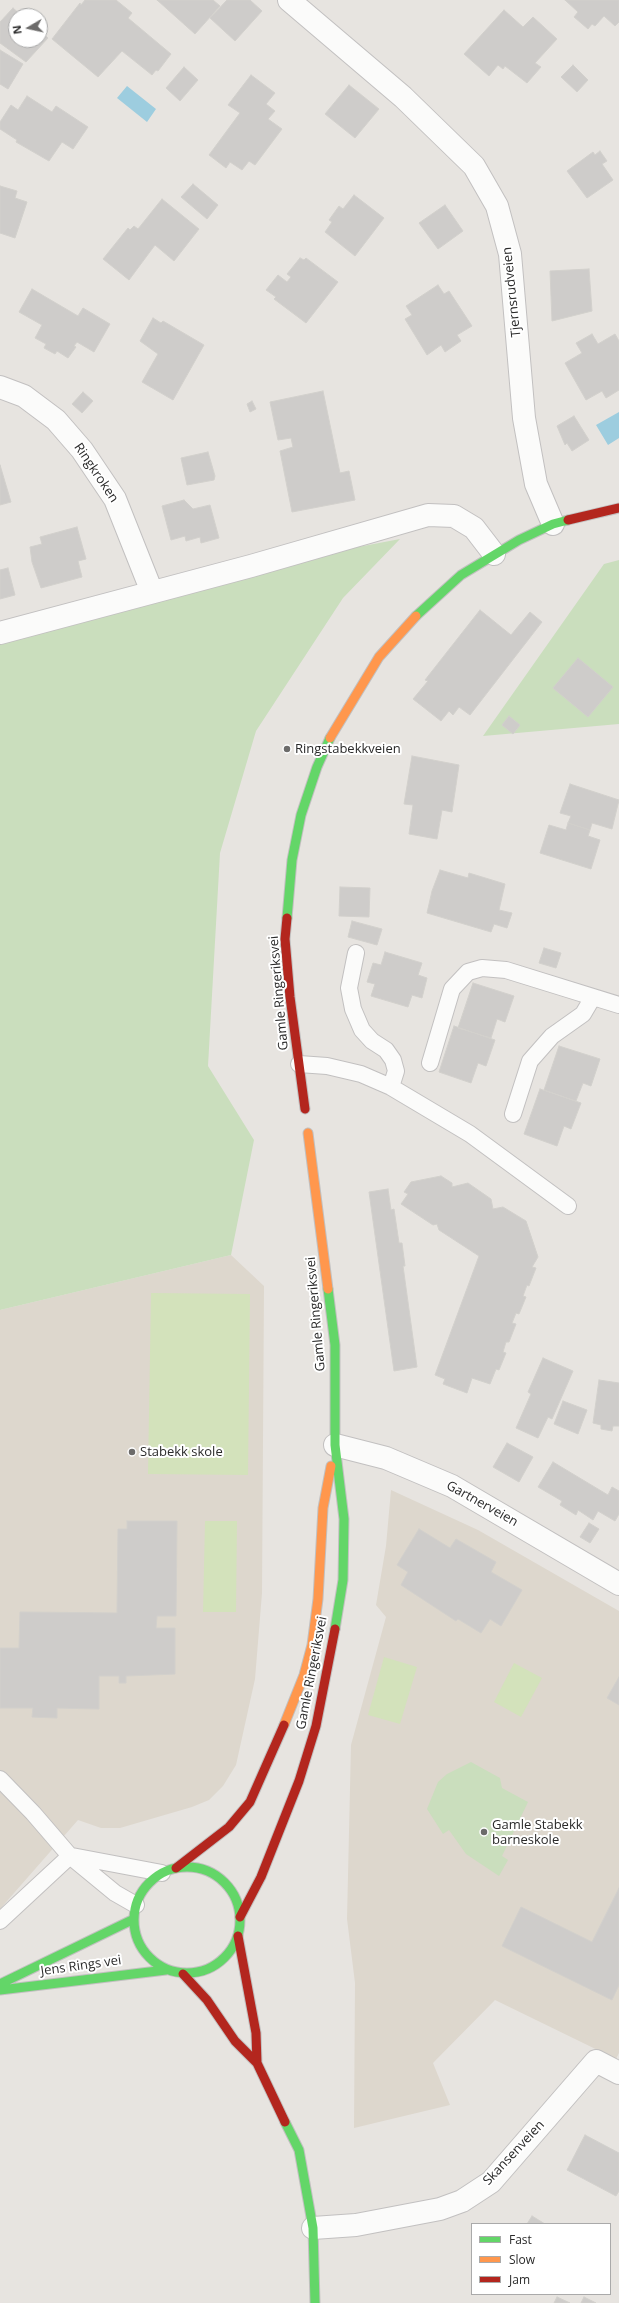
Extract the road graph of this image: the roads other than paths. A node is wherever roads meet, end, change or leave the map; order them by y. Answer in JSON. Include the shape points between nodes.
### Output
{"nodes":[{"id":1,"x":289,"y":0,"type":"edge"},
{"id":2,"x":0,"y":387,"type":"edge"},
{"id":3,"x":619,"y":508,"type":"edge"},
{"id":4,"x":553,"y":524,"type":"junction"},
{"id":5,"x":494,"y":554,"type":"junction"},
{"id":6,"x":152,"y":592,"type":"junction"},
{"id":7,"x":0,"y":633,"type":"edge"},
{"id":8,"x":356,"y":953,"type":"dead end"},
{"id":9,"x":593,"y":997,"type":"junction"},
{"id":10,"x":619,"y":1005,"type":"edge"},
{"id":11,"x":430,"y":1063,"type":"dead end"},
{"id":12,"x":299,"y":1064,"type":"junction"},
{"id":13,"x":392,"y":1088,"type":"junction"},
{"id":14,"x":305,"y":1109,"type":"dead end"},
{"id":15,"x":514,"y":1114,"type":"dead end"},
{"id":16,"x":308,"y":1133,"type":"dead end"},
{"id":17,"x":568,"y":1206,"type":"dead end"},
{"id":18,"x":335,"y":1445,"type":"junction"},
{"id":19,"x":619,"y":1584,"type":"edge"},
{"id":20,"x":0,"y":1779,"type":"edge"},
{"id":21,"x":70,"y":1856,"type":"junction"},
{"id":22,"x":169,"y":1870,"type":"junction"},
{"id":23,"x":135,"y":1912,"type":"junction"},
{"id":24,"x":240,"y":1917,"type":"junction"},
{"id":25,"x":0,"y":1921,"type":"edge"},
{"id":26,"x":238,"y":1936,"type":"junction"},
{"id":27,"x":166,"y":1970,"type":"junction"},
{"id":28,"x":183,"y":1974,"type":"junction"},
{"id":29,"x":0,"y":1984,"type":"edge"},
{"id":30,"x":0,"y":1990,"type":"edge"},
{"id":31,"x":257,"y":2064,"type":"junction"},
{"id":32,"x":619,"y":2073,"type":"edge"},
{"id":33,"x":313,"y":2228,"type":"junction"},
{"id":34,"x":316,"y":2303,"type":"edge"}],
"edges":[{"from":1,"to":4,"type":"street","name":"Tjernsrudveien","via":[[403,97],[474,166],[496,206],[510,254],[526,433],[536,484]]},
{"from":2,"to":6,"type":"street","name":"Ringkroken","via":[[24,396],[56,420],[82,450],[115,499]]},
{"from":3,"to":4,"type":"main road","name":"Gamle Ringeriksvei"},
{"from":4,"to":5,"type":"main road","name":"Gamle Ringeriksvei"},
{"from":5,"to":6,"type":"street","via":[[474,528],[454,516],[428,515]]},
{"from":5,"to":12,"type":"main road","name":"Gamle Ringeriksvei","via":[[461,575],[435,598],[406,626],[380,657],[335,728],[317,767],[301,814],[292,860],[285,939]]},
{"from":6,"to":7,"type":"street"},
{"from":8,"to":13,"type":"lane","via":[[349,988],[353,1008],[362,1030],[372,1041],[386,1050],[393,1060],[396,1071]]},
{"from":9,"to":10,"type":"lane"},
{"from":9,"to":11,"type":"lane","via":[[506,970],[482,968],[468,972],[452,989]]},
{"from":9,"to":15,"type":"lane","via":[[583,1014],[552,1036],[530,1061]]},
{"from":12,"to":13,"type":"lane","via":[[327,1066],[361,1074]]},
{"from":12,"to":14,"type":"main road","name":"Gamle Ringeriksvei"},
{"from":13,"to":17,"type":"lane","via":[[470,1134]]},
{"from":16,"to":18,"type":"main road","name":"Gamle Ringeriksvei","via":[[335,1345]]},
{"from":18,"to":19,"type":"street","name":"Gartnerveien","via":[[386,1458],[452,1486]]},
{"from":18,"to":22,"type":"main road","name":"Gamle Ringeriksvei","via":[[323,1508],[318,1599],[312,1645],[304,1675],[250,1802],[229,1827]]},
{"from":18,"to":24,"type":"main road","name":"Gamle Ringeriksvei","via":[[344,1519],[343,1580],[327,1678],[299,1781],[260,1877]]},
{"from":20,"to":21,"type":"lane"},
{"from":21,"to":22,"type":"lane"},
{"from":21,"to":23,"type":"lane"},
{"from":21,"to":25,"type":"lane"},
{"from":22,"to":23,"type":"main road","via":[[151,1881],[142,1892]]},
{"from":22,"to":24,"type":"main road","via":[[194,1868],[216,1877],[226,1884],[236,1900]]},
{"from":23,"to":27,"type":"main road","via":[[136,1936],[142,1950]]},
{"from":23,"to":29,"type":"main road","name":"Jens Rings vei"},
{"from":24,"to":26,"type":"main road"},
{"from":26,"to":28,"type":"main road","via":[[230,1952],[217,1964],[201,1972]]},
{"from":26,"to":31,"type":"main road","via":[[256,2033]]},
{"from":27,"to":28,"type":"main road"},
{"from":27,"to":30,"type":"main road","name":"Jens Rings vei"},
{"from":28,"to":31,"type":"main road","via":[[207,2000],[235,2041]]},
{"from":31,"to":33,"type":"main road","via":[[299,2150]]},
{"from":32,"to":33,"type":"street","name":"Skansenveien","via":[[596,2060],[491,2182],[462,2201],[440,2209],[356,2225]]},
{"from":33,"to":34,"type":"main road"}]}
